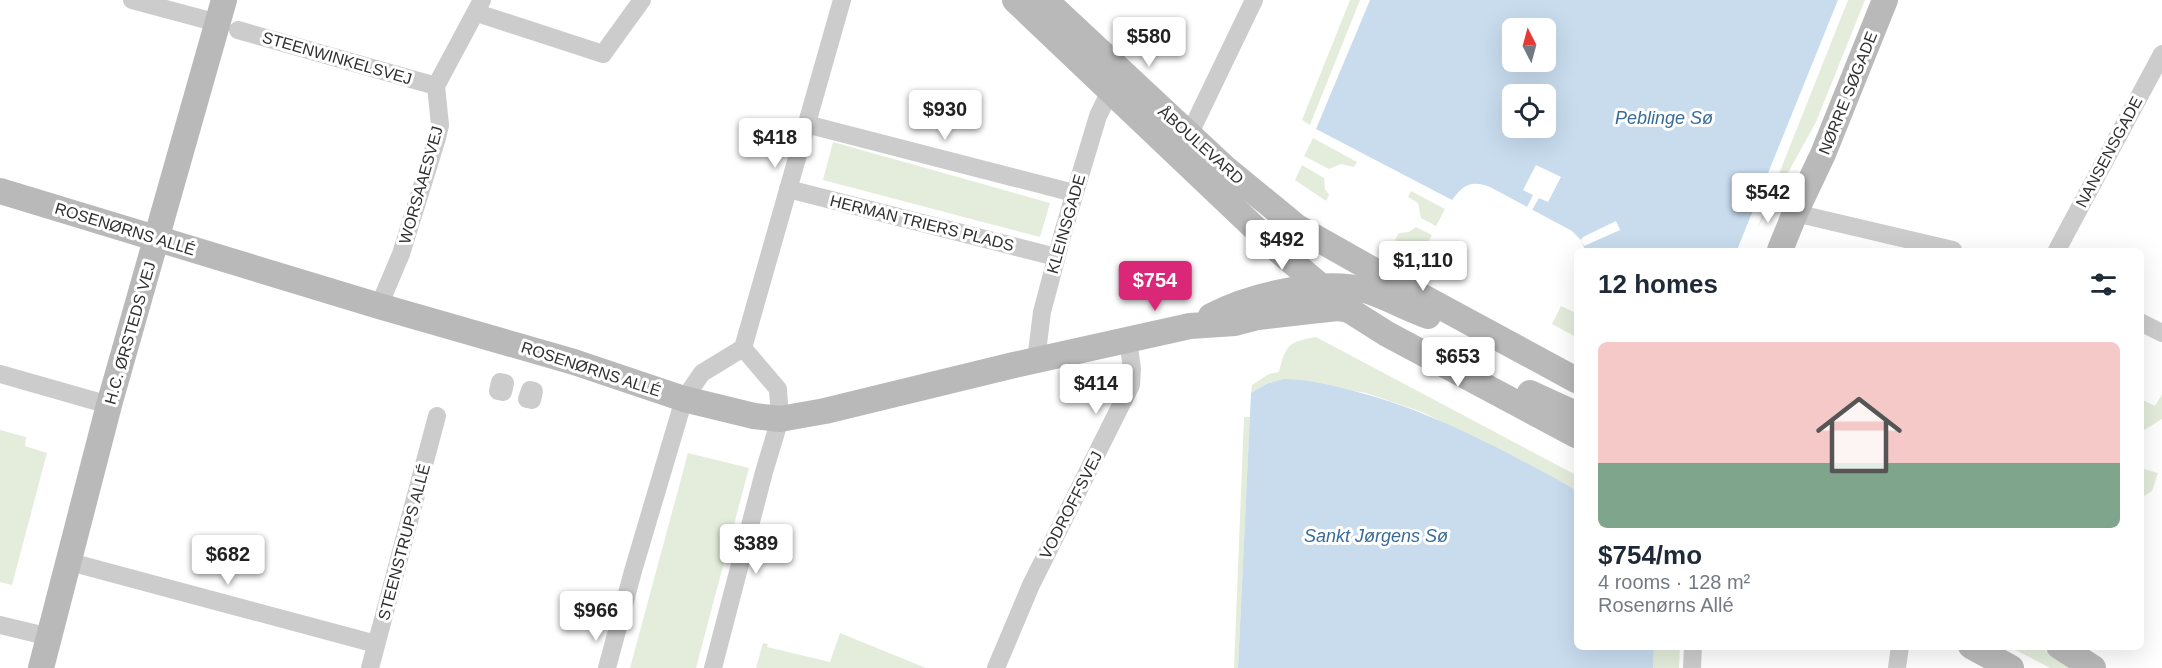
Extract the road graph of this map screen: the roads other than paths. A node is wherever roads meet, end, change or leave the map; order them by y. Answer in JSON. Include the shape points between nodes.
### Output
{"nodes":[{"id":1,"x":132,"y":0,"type":"edge"},
{"id":2,"x":642,"y":0,"type":"edge"},
{"id":3,"x":842,"y":0,"type":"edge"},
{"id":4,"x":1015,"y":0,"type":"edge"},
{"id":5,"x":1045,"y":0,"type":"edge"},
{"id":6,"x":1254,"y":0,"type":"edge"},
{"id":7,"x":1885,"y":0,"type":"edge"},
{"id":8,"x":479,"y":6,"type":"edge"},
{"id":9,"x":227,"y":18,"type":"edge"},
{"id":10,"x":2162,"y":54,"type":"edge"},
{"id":11,"x":2155,"y":83,"type":"edge"},
{"id":12,"x":436,"y":86,"type":"junction"},
{"id":13,"x":1110,"y":91,"type":"junction"},
{"id":14,"x":806,"y":124,"type":"junction"},
{"id":15,"x":1189,"y":135,"type":"junction"},
{"id":16,"x":788,"y":189,"type":"junction"},
{"id":17,"x":0,"y":191,"type":"edge"},
{"id":18,"x":1074,"y":193,"type":"junction"},
{"id":19,"x":1795,"y":213,"type":"junction"},
{"id":20,"x":157,"y":239,"type":"junction"},
{"id":21,"x":1781,"y":248,"type":"edge"},
{"id":22,"x":1944,"y":248,"type":"edge"},
{"id":23,"x":2058,"y":248,"type":"edge"},
{"id":24,"x":1056,"y":257,"type":"junction"},
{"id":25,"x":1320,"y":286,"type":"junction"},
{"id":26,"x":379,"y":306,"type":"junction"},
{"id":27,"x":1349,"y":310,"type":"junction"},
{"id":28,"x":2144,"y":324,"type":"edge"},
{"id":29,"x":1190,"y":326,"type":"junction"},
{"id":30,"x":2162,"y":333,"type":"edge"},
{"id":31,"x":1128,"y":340,"type":"junction"},
{"id":32,"x":743,"y":348,"type":"junction"},
{"id":33,"x":1519,"y":348,"type":"junction"},
{"id":34,"x":1428,"y":356,"type":"junction"},
{"id":35,"x":1036,"y":360,"type":"junction"},
{"id":36,"x":0,"y":374,"type":"edge"},
{"id":37,"x":1574,"y":379,"type":"edge"},
{"id":38,"x":684,"y":399,"type":"junction"},
{"id":39,"x":109,"y":405,"type":"junction"},
{"id":40,"x":1574,"y":413,"type":"edge"},
{"id":41,"x":437,"y":416,"type":"dead end"},
{"id":42,"x":780,"y":418,"type":"junction"},
{"id":43,"x":1574,"y":434,"type":"edge"},
{"id":44,"x":70,"y":562,"type":"junction"},
{"id":45,"x":0,"y":624,"type":"edge"},
{"id":46,"x":50,"y":637,"type":"junction"},
{"id":47,"x":376,"y":644,"type":"junction"},
{"id":48,"x":1693,"y":650,"type":"edge"},
{"id":49,"x":1900,"y":650,"type":"edge"},
{"id":50,"x":1978,"y":650,"type":"edge"},
{"id":51,"x":2065,"y":650,"type":"edge"},
{"id":52,"x":41,"y":668,"type":"edge"},
{"id":53,"x":370,"y":668,"type":"edge"},
{"id":54,"x":607,"y":668,"type":"edge"},
{"id":55,"x":713,"y":668,"type":"edge"},
{"id":56,"x":996,"y":668,"type":"edge"},
{"id":57,"x":1692,"y":668,"type":"edge"},
{"id":58,"x":1898,"y":668,"type":"edge"},
{"id":59,"x":2011,"y":668,"type":"edge"},
{"id":60,"x":2092,"y":668,"type":"edge"}],
"edges":[{"from":1,"to":9,"type":"street","name":"STEENWINKELSVEJ"},
{"from":2,"to":8,"type":"street","via":[[603,54]]},
{"from":3,"to":14,"type":"street"},
{"from":4,"to":13,"type":"street","name":"ÅBOULEVARD"},
{"from":5,"to":15,"type":"street","name":"ÅBOULEVARD"},
{"from":6,"to":15,"type":"street"},
{"from":7,"to":19,"type":"street","name":"NØRRE SØGADE"},
{"from":8,"to":12,"type":"street"},
{"from":9,"to":12,"type":"street","name":"STEENWINKELSVEJ"},
{"from":9,"to":20,"type":"street","name":"H.C. ØRSTEDS VEJ"},
{"from":10,"to":11,"type":"street","name":"NANSENSGADE"},
{"from":11,"to":23,"type":"street","name":"NANSENSGADE"},
{"from":12,"to":26,"type":"street","name":"WORSAAESVEJ","via":[[440,125],[437,138],[401,254]]},
{"from":13,"to":18,"type":"street","name":"KLEINSGADE"},
{"from":13,"to":25,"type":"street","name":"ÅBOULEVARD"},
{"from":14,"to":16,"type":"street"},
{"from":14,"to":18,"type":"street"},
{"from":15,"to":33,"type":"street","name":"ÅBOULEVARD","via":[[1297,226]]},
{"from":16,"to":24,"type":"street","name":"HERMAN TRIERS PLADS"},
{"from":16,"to":32,"type":"street"},
{"from":17,"to":20,"type":"street","name":"ROSENØRNS ALLÉ"},
{"from":18,"to":24,"type":"street","name":"KLEINSGADE"},
{"from":19,"to":21,"type":"street","name":"NØRRE SØGADE"},
{"from":19,"to":22,"type":"street"},
{"from":20,"to":26,"type":"street","name":"ROSENØRNS ALLÉ"},
{"from":20,"to":39,"type":"street","name":"H.C. ØRSTEDS VEJ"},
{"from":24,"to":35,"type":"street","name":"KLEINSGADE","via":[[1042,312]]},
{"from":25,"to":27,"type":"street","name":"ÅBOULEVARD"},
{"from":25,"to":29,"type":"street","name":"ROSENØRNS ALLÉ","via":[[1232,306]]},
{"from":25,"to":33,"type":"street","name":"ROSENØRNS ALLÉ","via":[[1367,291]]},
{"from":26,"to":38,"type":"street","name":"ROSENØRNS ALLÉ","via":[[574,362]]},
{"from":27,"to":29,"type":"street","name":"ROSENØRNS ALLÉ","via":[[1310,310]]},
{"from":27,"to":34,"type":"street","name":"ÅBOULEVARD"},
{"from":28,"to":30,"type":"street"},
{"from":29,"to":31,"type":"street","name":"ROSENØRNS ALLÉ"},
{"from":31,"to":35,"type":"street","name":"ROSENØRNS ALLÉ"},
{"from":31,"to":56,"type":"street","name":"VODROFFSVEJ","via":[[1131,385],[1031,585]]},
{"from":32,"to":38,"type":"street","via":[[702,373]]},
{"from":32,"to":42,"type":"street","via":[[777,389]]},
{"from":33,"to":37,"type":"street"},
{"from":34,"to":40,"type":"street","via":[[1501,379]]},
{"from":34,"to":43,"type":"street"},
{"from":35,"to":42,"type":"street","name":"ROSENØRNS ALLÉ","via":[[825,411]]},
{"from":36,"to":39,"type":"street"},
{"from":38,"to":42,"type":"street","name":"ROSENØRNS ALLÉ","via":[[754,416]]},
{"from":38,"to":54,"type":"street"},
{"from":39,"to":44,"type":"street","name":"H.C. ØRSTEDS VEJ"},
{"from":41,"to":47,"type":"street","name":"STEENSTRUPS ALLÉ"},
{"from":42,"to":55,"type":"street"},
{"from":44,"to":46,"type":"street","name":"H.C. ØRSTEDS VEJ"},
{"from":44,"to":47,"type":"street"},
{"from":45,"to":46,"type":"street"},
{"from":46,"to":52,"type":"street","name":"H.C. ØRSTEDS VEJ"},
{"from":47,"to":53,"type":"street","name":"STEENSTRUPS ALLÉ"},
{"from":48,"to":57,"type":"street"},
{"from":49,"to":58,"type":"street"},
{"from":50,"to":59,"type":"street"},
{"from":51,"to":60,"type":"street"}]}
